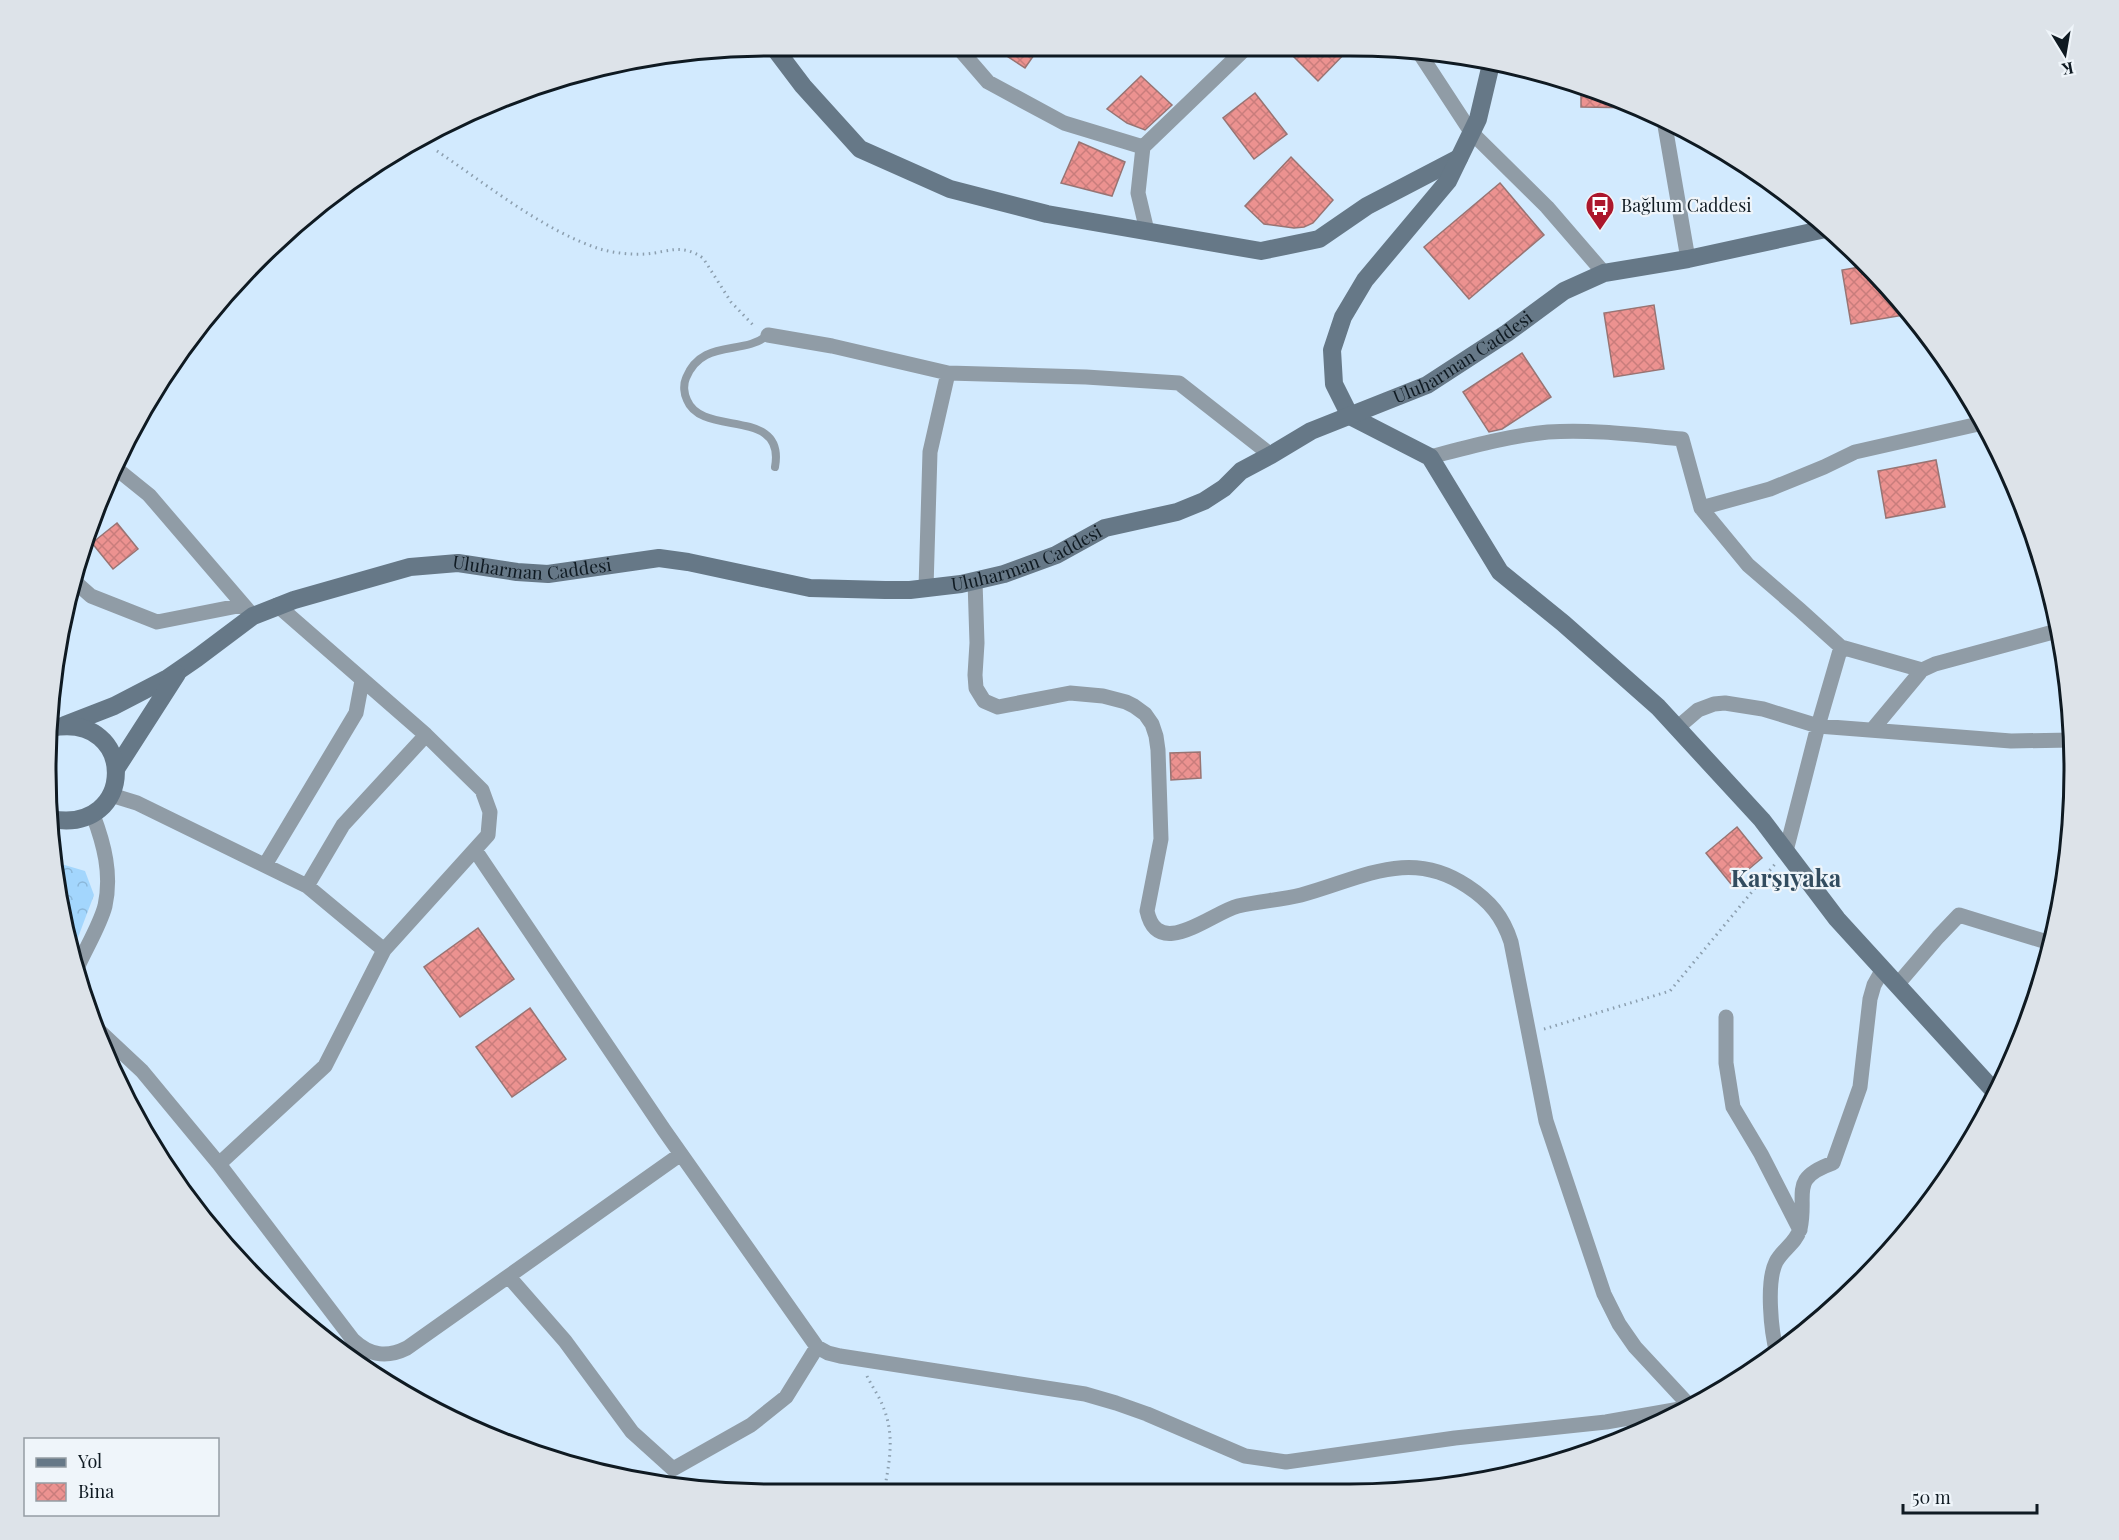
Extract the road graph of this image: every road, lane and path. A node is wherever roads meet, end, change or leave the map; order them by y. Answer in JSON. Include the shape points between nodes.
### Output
{"nodes":[{"id":1,"x":780,"y":56,"type":"edge"},
{"id":2,"x":966,"y":56,"type":"edge"},
{"id":3,"x":1238,"y":56,"type":"edge"},
{"id":4,"x":1424,"y":60,"type":"edge"},
{"id":5,"x":1490,"y":69,"type":"edge"},
{"id":6,"x":1666,"y":129,"type":"edge"},
{"id":7,"x":1472,"y":132,"type":"junction"},
{"id":8,"x":1143,"y":147,"type":"junction"},
{"id":9,"x":437,"y":152,"type":"dead end"},
{"id":10,"x":1459,"y":158,"type":"junction"},
{"id":11,"x":1147,"y":231,"type":"junction"},
{"id":12,"x":1817,"y":231,"type":"edge"},
{"id":13,"x":1688,"y":259,"type":"junction"},
{"id":14,"x":1604,"y":273,"type":"junction"},
{"id":15,"x":768,"y":335,"type":"junction"},
{"id":16,"x":948,"y":373,"type":"junction"},
{"id":17,"x":1350,"y":416,"type":"junction"},
{"id":18,"x":1974,"y":425,"type":"edge"},
{"id":19,"x":1271,"y":455,"type":"junction"},
{"id":20,"x":1430,"y":457,"type":"junction"},
{"id":21,"x":775,"y":467,"type":"dead end"},
{"id":22,"x":121,"y":472,"type":"edge"},
{"id":23,"x":1701,"y":508,"type":"junction"},
{"id":24,"x":975,"y":581,"type":"junction"},
{"id":25,"x":80,"y":586,"type":"edge"},
{"id":26,"x":926,"y":588,"type":"junction"},
{"id":27,"x":277,"y":605,"type":"junction"},
{"id":28,"x":248,"y":610,"type":"junction"},
{"id":29,"x":2050,"y":633,"type":"edge"},
{"id":30,"x":1841,"y":647,"type":"junction"},
{"id":31,"x":180,"y":670,"type":"junction"},
{"id":32,"x":1922,"y":670,"type":"junction"},
{"id":33,"x":362,"y":681,"type":"junction"},
{"id":34,"x":1818,"y":726,"type":"junction"},
{"id":35,"x":58,"y":727,"type":"edge"},
{"id":36,"x":1677,"y":728,"type":"junction"},
{"id":37,"x":1872,"y":730,"type":"junction"},
{"id":38,"x":426,"y":735,"type":"junction"},
{"id":39,"x":2063,"y":740,"type":"edge"},
{"id":40,"x":116,"y":769,"type":"junction"},
{"id":41,"x":111,"y":795,"type":"junction"},
{"id":42,"x":93,"y":815,"type":"junction"},
{"id":43,"x":57,"y":820,"type":"edge"},
{"id":44,"x":475,"y":850,"type":"junction"},
{"id":45,"x":1786,"y":851,"type":"junction"},
{"id":46,"x":265,"y":865,"type":"junction"},
{"id":47,"x":307,"y":886,"type":"junction"},
{"id":48,"x":2042,"y":941,"type":"edge"},
{"id":49,"x":384,"y":950,"type":"junction"},
{"id":50,"x":81,"y":959,"type":"edge"},
{"id":51,"x":1883,"y":969,"type":"junction"},
{"id":52,"x":1897,"y":985,"type":"junction"},
{"id":53,"x":1726,"y":1017,"type":"dead end"},
{"id":54,"x":1528,"y":1034,"type":"junction"},
{"id":55,"x":109,"y":1040,"type":"edge"},
{"id":56,"x":1990,"y":1086,"type":"edge"},
{"id":57,"x":681,"y":1154,"type":"junction"},
{"id":58,"x":219,"y":1164,"type":"junction"},
{"id":59,"x":1800,"y":1230,"type":"junction"},
{"id":60,"x":509,"y":1277,"type":"junction"},
{"id":61,"x":1774,"y":1344,"type":"edge"},
{"id":62,"x":817,"y":1347,"type":"junction"},
{"id":63,"x":863,"y":1360,"type":"junction"},
{"id":64,"x":1685,"y":1400,"type":"edge"},
{"id":65,"x":1663,"y":1412,"type":"edge"},
{"id":66,"x":886,"y":1484,"type":"edge"}],
"edges":[{"from":1,"to":11,"type":"main road","via":[[803,87],[861,149],[950,189],[1047,214]]},
{"from":2,"to":8,"type":"street","via":[[988,82],[1064,123]]},
{"from":3,"to":8,"type":"street"},
{"from":4,"to":7,"type":"street"},
{"from":5,"to":7,"type":"main road"},
{"from":6,"to":13,"type":"street"},
{"from":7,"to":10,"type":"main road"},
{"from":7,"to":14,"type":"street","via":[[1547,207]]},
{"from":8,"to":11,"type":"street","via":[[1138,193]]},
{"from":9,"to":15,"type":"path","via":[[544,223],[600,249],[632,254],[680,249],[696,253],[739,312]]},
{"from":10,"to":11,"type":"main road","via":[[1367,206],[1319,239],[1261,251]]},
{"from":10,"to":17,"type":"main road","via":[[1448,181],[1365,280],[1343,317],[1332,350],[1334,384]]},
{"from":12,"to":13,"type":"main road","name":"Uluharman Caddesi"},
{"from":13,"to":14,"type":"main road","name":"Uluharman Caddesi"},
{"from":14,"to":17,"type":"main road","name":"Uluharman Caddesi","via":[[1564,291],[1427,384]]},
{"from":15,"to":16,"type":"street"},
{"from":15,"to":21,"type":"lane","via":[[706,355],[689,373],[684,388],[693,411],[763,432],[773,443]]},
{"from":16,"to":19,"type":"street","via":[[1179,383]]},
{"from":16,"to":26,"type":"street","via":[[930,452]]},
{"from":17,"to":19,"type":"main road","name":"Uluharman Caddesi","via":[[1311,431]]},
{"from":17,"to":20,"type":"main road"},
{"from":18,"to":23,"type":"street","via":[[1855,452],[1770,489]]},
{"from":19,"to":24,"type":"main road","name":"Uluharman Caddesi","via":[[1191,507],[1105,528],[1056,555]]},
{"from":20,"to":23,"type":"street","via":[[1504,438],[1549,432],[1682,439]]},
{"from":20,"to":36,"type":"main road","via":[[1500,572],[1580,638]]},
{"from":22,"to":28,"type":"street","via":[[149,495]]},
{"from":23,"to":30,"type":"street","via":[[1748,566]]},
{"from":24,"to":26,"type":"main road","name":"Uluharman Caddesi"},
{"from":24,"to":54,"type":"street","via":[[975,675],[976,688],[984,701],[1006,707],[1070,693],[1103,696],[1134,706],[1152,724],[1161,817],[1159,857],[1147,911],[1153,927],[1167,934],[1178,933],[1237,906],[1302,895],[1376,870],[1411,866],[1441,872],[1489,903],[1506,926]]},
{"from":25,"to":28,"type":"street","via":[[91,596],[157,622]]},
{"from":26,"to":27,"type":"main road","name":"Uluharman Caddesi","via":[[810,588],[658,558],[548,574],[446,562],[385,573]]},
{"from":27,"to":28,"type":"main road","name":"Uluharman Caddesi"},
{"from":27,"to":33,"type":"street"},
{"from":28,"to":31,"type":"main road","name":"Uluharman Caddesi"},
{"from":29,"to":32,"type":"street"},
{"from":30,"to":32,"type":"street"},
{"from":30,"to":34,"type":"street"},
{"from":31,"to":35,"type":"main road","name":"Uluharman Caddesi","via":[[134,697]]},
{"from":31,"to":40,"type":"main road","name":"Uluharman Caddesi"},
{"from":32,"to":37,"type":"street"},
{"from":33,"to":38,"type":"street"},
{"from":33,"to":46,"type":"street","via":[[356,713]]},
{"from":34,"to":36,"type":"street","via":[[1763,709],[1725,703],[1698,710]]},
{"from":34,"to":37,"type":"street"},
{"from":34,"to":45,"type":"street"},
{"from":35,"to":40,"type":"main road","via":[[81,726],[102,738]]},
{"from":36,"to":45,"type":"main road"},
{"from":37,"to":39,"type":"street","via":[[2012,741]]},
{"from":38,"to":44,"type":"street","via":[[482,790],[487,800],[488,835]]},
{"from":38,"to":47,"type":"street","via":[[343,825]]},
{"from":40,"to":41,"type":"main road"},
{"from":41,"to":42,"type":"main road"},
{"from":41,"to":46,"type":"street","via":[[137,803]]},
{"from":42,"to":43,"type":"main road","via":[[80,820]]},
{"from":42,"to":50,"type":"street","via":[[107,860],[106,891],[104,907]]},
{"from":44,"to":49,"type":"street"},
{"from":44,"to":57,"type":"street"},
{"from":45,"to":51,"type":"main road","via":[[1837,919]]},
{"from":45,"to":54,"type":"path","via":[[1670,991]]},
{"from":46,"to":47,"type":"street"},
{"from":47,"to":49,"type":"street"},
{"from":48,"to":52,"type":"street","via":[[1959,915]]},
{"from":49,"to":58,"type":"street","via":[[325,1066]]},
{"from":51,"to":52,"type":"main road"},
{"from":51,"to":59,"type":"street","via":[[1870,999],[1860,1087],[1833,1163],[1816,1169],[1804,1181]]},
{"from":52,"to":56,"type":"main road"},
{"from":53,"to":59,"type":"street","via":[[1726,1063],[1733,1107]]},
{"from":54,"to":64,"type":"street","via":[[1546,1121],[1604,1294],[1635,1347]]},
{"from":55,"to":58,"type":"street","via":[[142,1071]]},
{"from":57,"to":60,"type":"street"},
{"from":57,"to":62,"type":"street"},
{"from":58,"to":60,"type":"street","via":[[353,1340],[370,1353],[383,1355],[407,1348]]},
{"from":59,"to":61,"type":"street","via":[[1780,1254],[1772,1273]]},
{"from":60,"to":62,"type":"street","via":[[565,1341],[632,1432],[673,1469],[751,1425],[786,1397]]},
{"from":62,"to":63,"type":"street","via":[[834,1355]]},
{"from":63,"to":65,"type":"street","via":[[1085,1394],[1147,1414],[1232,1452],[1271,1461],[1300,1462]]},
{"from":63,"to":66,"type":"path","via":[[890,1432],[891,1456]]}]}
